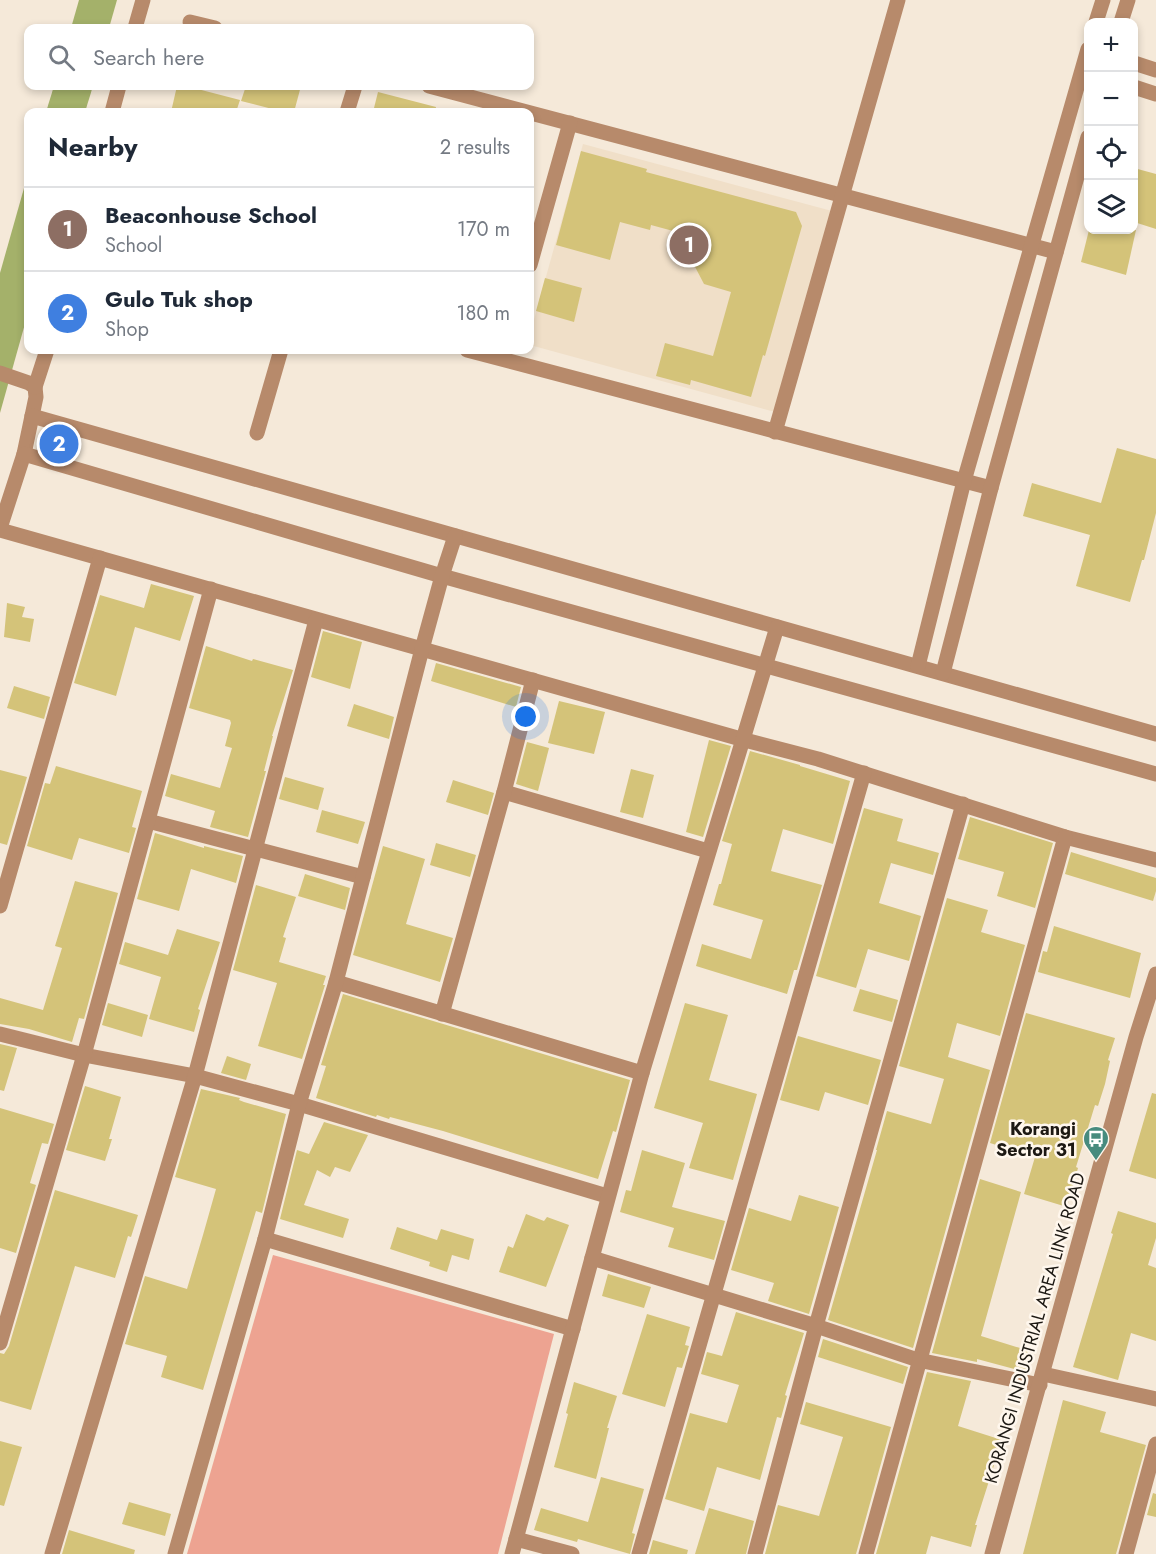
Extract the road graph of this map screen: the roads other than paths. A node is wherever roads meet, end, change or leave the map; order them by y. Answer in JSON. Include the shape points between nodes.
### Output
{"nodes":[{"id":1,"x":143,"y":0,"type":"edge"},
{"id":2,"x":898,"y":0,"type":"edge"},
{"id":3,"x":1103,"y":0,"type":"edge"},
{"id":4,"x":1128,"y":0,"type":"edge"},
{"id":5,"x":1097,"y":18,"type":"edge"},
{"id":6,"x":1122,"y":18,"type":"edge"},
{"id":7,"x":190,"y":22,"type":"dead end"},
{"id":8,"x":136,"y":24,"type":"edge"},
{"id":9,"x":198,"y":24,"type":"edge"},
{"id":10,"x":1138,"y":64,"type":"edge"},
{"id":11,"x":1156,"y":70,"type":"edge"},
{"id":12,"x":1084,"y":76,"type":"edge"},
{"id":13,"x":1138,"y":88,"type":"edge"},
{"id":14,"x":118,"y":90,"type":"edge"},
{"id":15,"x":354,"y":90,"type":"edge"},
{"id":16,"x":444,"y":90,"type":"edge"},
{"id":17,"x":1156,"y":94,"type":"edge"},
{"id":18,"x":113,"y":108,"type":"edge"},
{"id":19,"x":348,"y":108,"type":"edge"},
{"id":20,"x":513,"y":108,"type":"edge"},
{"id":21,"x":534,"y":114,"type":"edge"},
{"id":22,"x":570,"y":123,"type":"junction"},
{"id":23,"x":1084,"y":154,"type":"edge"},
{"id":24,"x":843,"y":195,"type":"junction"},
{"id":25,"x":1031,"y":246,"type":"junction"},
{"id":26,"x":534,"y":251,"type":"edge"},
{"id":27,"x":1056,"y":252,"type":"junction"},
{"id":28,"x":46,"y":354,"type":"edge"},
{"id":29,"x":280,"y":354,"type":"edge"},
{"id":30,"x":504,"y":354,"type":"edge"},
{"id":31,"x":0,"y":373,"type":"edge"},
{"id":32,"x":35,"y":387,"type":"junction"},
{"id":33,"x":32,"y":416,"type":"junction"},
{"id":34,"x":775,"y":432,"type":"junction"},
{"id":35,"x":257,"y":433,"type":"dead end"},
{"id":36,"x":24,"y":454,"type":"junction"},
{"id":37,"x":964,"y":481,"type":"junction"},
{"id":38,"x":991,"y":488,"type":"junction"},
{"id":39,"x":0,"y":529,"type":"edge"},
{"id":40,"x":455,"y":536,"type":"junction"},
{"id":41,"x":100,"y":558,"type":"junction"},
{"id":42,"x":441,"y":576,"type":"junction"},
{"id":43,"x":212,"y":589,"type":"junction"},
{"id":44,"x":316,"y":620,"type":"junction"},
{"id":45,"x":777,"y":627,"type":"junction"},
{"id":46,"x":422,"y":649,"type":"junction"},
{"id":47,"x":764,"y":664,"type":"junction"},
{"id":48,"x":918,"y":666,"type":"junction"},
{"id":49,"x":943,"y":673,"type":"junction"},
{"id":50,"x":533,"y":680,"type":"junction"},
{"id":51,"x":1156,"y":734,"type":"edge"},
{"id":52,"x":741,"y":739,"type":"junction"},
{"id":53,"x":864,"y":773,"type":"junction"},
{"id":54,"x":1156,"y":774,"type":"edge"},
{"id":55,"x":504,"y":792,"type":"junction"},
{"id":56,"x":963,"y":804,"type":"junction"},
{"id":57,"x":148,"y":821,"type":"junction"},
{"id":58,"x":1065,"y":837,"type":"junction"},
{"id":59,"x":255,"y":849,"type":"junction"},
{"id":60,"x":708,"y":851,"type":"junction"},
{"id":61,"x":1156,"y":860,"type":"edge"},
{"id":62,"x":363,"y":878,"type":"junction"},
{"id":63,"x":0,"y":906,"type":"edge"},
{"id":64,"x":1156,"y":974,"type":"edge"},
{"id":65,"x":336,"y":982,"type":"junction"},
{"id":66,"x":442,"y":1014,"type":"junction"},
{"id":67,"x":0,"y":1034,"type":"edge"},
{"id":68,"x":84,"y":1056,"type":"junction"},
{"id":69,"x":642,"y":1073,"type":"junction"},
{"id":70,"x":195,"y":1076,"type":"junction"},
{"id":71,"x":300,"y":1104,"type":"junction"},
{"id":72,"x":607,"y":1196,"type":"junction"},
{"id":73,"x":265,"y":1239,"type":"junction"},
{"id":74,"x":592,"y":1258,"type":"junction"},
{"id":75,"x":713,"y":1296,"type":"junction"},
{"id":76,"x":816,"y":1326,"type":"junction"},
{"id":77,"x":573,"y":1329,"type":"junction"},
{"id":78,"x":0,"y":1342,"type":"edge"},
{"id":79,"x":918,"y":1360,"type":"junction"},
{"id":80,"x":1041,"y":1380,"type":"junction"},
{"id":81,"x":1156,"y":1399,"type":"edge"},
{"id":82,"x":1156,"y":1444,"type":"edge"},
{"id":83,"x":516,"y":1539,"type":"junction"},
{"id":84,"x":52,"y":1554,"type":"edge"},
{"id":85,"x":175,"y":1554,"type":"edge"},
{"id":86,"x":512,"y":1554,"type":"edge"},
{"id":87,"x":572,"y":1554,"type":"edge"},
{"id":88,"x":639,"y":1554,"type":"edge"},
{"id":89,"x":755,"y":1554,"type":"edge"},
{"id":90,"x":866,"y":1554,"type":"edge"},
{"id":91,"x":992,"y":1554,"type":"edge"},
{"id":92,"x":1126,"y":1554,"type":"edge"}],
"edges":[{"from":1,"to":8,"type":"street"},
{"from":2,"to":24,"type":"street"},
{"from":3,"to":5,"type":"street"},
{"from":4,"to":6,"type":"street"},
{"from":7,"to":9,"type":"street"},
{"from":10,"to":11,"type":"street"},
{"from":12,"to":25,"type":"street"},
{"from":13,"to":17,"type":"street"},
{"from":14,"to":18,"type":"street"},
{"from":15,"to":19,"type":"street"},
{"from":16,"to":20,"type":"street"},
{"from":21,"to":22,"type":"street"},
{"from":22,"to":24,"type":"street"},
{"from":22,"to":26,"type":"street"},
{"from":23,"to":27,"type":"street"},
{"from":24,"to":25,"type":"street"},
{"from":24,"to":34,"type":"street"},
{"from":25,"to":27,"type":"street"},
{"from":25,"to":37,"type":"street"},
{"from":27,"to":38,"type":"street"},
{"from":28,"to":32,"type":"street"},
{"from":29,"to":35,"type":"street"},
{"from":30,"to":34,"type":"street"},
{"from":31,"to":32,"type":"street"},
{"from":32,"to":33,"type":"street"},
{"from":33,"to":36,"type":"street"},
{"from":33,"to":40,"type":"street"},
{"from":34,"to":37,"type":"street"},
{"from":36,"to":39,"type":"street"},
{"from":36,"to":42,"type":"street"},
{"from":37,"to":38,"type":"street"},
{"from":37,"to":48,"type":"street"},
{"from":38,"to":49,"type":"street"},
{"from":39,"to":41,"type":"street"},
{"from":40,"to":42,"type":"street"},
{"from":40,"to":45,"type":"street"},
{"from":41,"to":43,"type":"street"},
{"from":41,"to":63,"type":"street"},
{"from":42,"to":46,"type":"street"},
{"from":42,"to":47,"type":"street"},
{"from":43,"to":44,"type":"street"},
{"from":43,"to":57,"type":"street"},
{"from":44,"to":46,"type":"street"},
{"from":44,"to":59,"type":"street"},
{"from":45,"to":47,"type":"street"},
{"from":45,"to":48,"type":"street"},
{"from":46,"to":50,"type":"street"},
{"from":46,"to":62,"type":"street"},
{"from":47,"to":52,"type":"street"},
{"from":47,"to":54,"type":"street"},
{"from":48,"to":49,"type":"street"},
{"from":49,"to":51,"type":"street"},
{"from":50,"to":52,"type":"street"},
{"from":50,"to":55,"type":"street"},
{"from":52,"to":53,"type":"street"},
{"from":52,"to":60,"type":"street"},
{"from":53,"to":56,"type":"street"},
{"from":53,"to":75,"type":"street"},
{"from":55,"to":60,"type":"street"},
{"from":55,"to":66,"type":"street"},
{"from":56,"to":58,"type":"street"},
{"from":56,"to":76,"type":"street"},
{"from":57,"to":59,"type":"street"},
{"from":57,"to":68,"type":"street"},
{"from":58,"to":61,"type":"street"},
{"from":58,"to":79,"type":"street"},
{"from":59,"to":62,"type":"street"},
{"from":59,"to":70,"type":"street"},
{"from":60,"to":69,"type":"street"},
{"from":62,"to":65,"type":"street"},
{"from":64,"to":80,"type":"street","name":"KORANGI INDUSTRIAL AREA LINK ROAD"},
{"from":65,"to":66,"type":"street"},
{"from":65,"to":71,"type":"street"},
{"from":66,"to":69,"type":"street"},
{"from":67,"to":68,"type":"street"},
{"from":68,"to":70,"type":"street"},
{"from":68,"to":78,"type":"street"},
{"from":69,"to":72,"type":"street"},
{"from":70,"to":71,"type":"street"},
{"from":70,"to":84,"type":"street"},
{"from":71,"to":72,"type":"street"},
{"from":71,"to":73,"type":"street"},
{"from":72,"to":74,"type":"street"},
{"from":73,"to":77,"type":"street"},
{"from":73,"to":85,"type":"street"},
{"from":74,"to":75,"type":"street"},
{"from":74,"to":77,"type":"street"},
{"from":75,"to":76,"type":"street"},
{"from":75,"to":88,"type":"street"},
{"from":76,"to":79,"type":"street"},
{"from":76,"to":89,"type":"street"},
{"from":77,"to":83,"type":"street"},
{"from":79,"to":80,"type":"street"},
{"from":79,"to":90,"type":"street"},
{"from":80,"to":81,"type":"street"},
{"from":80,"to":91,"type":"street","name":"KORANGI INDUSTRIAL AREA LINK ROAD"},
{"from":82,"to":92,"type":"street"},
{"from":83,"to":86,"type":"street"},
{"from":83,"to":87,"type":"street"}]}
